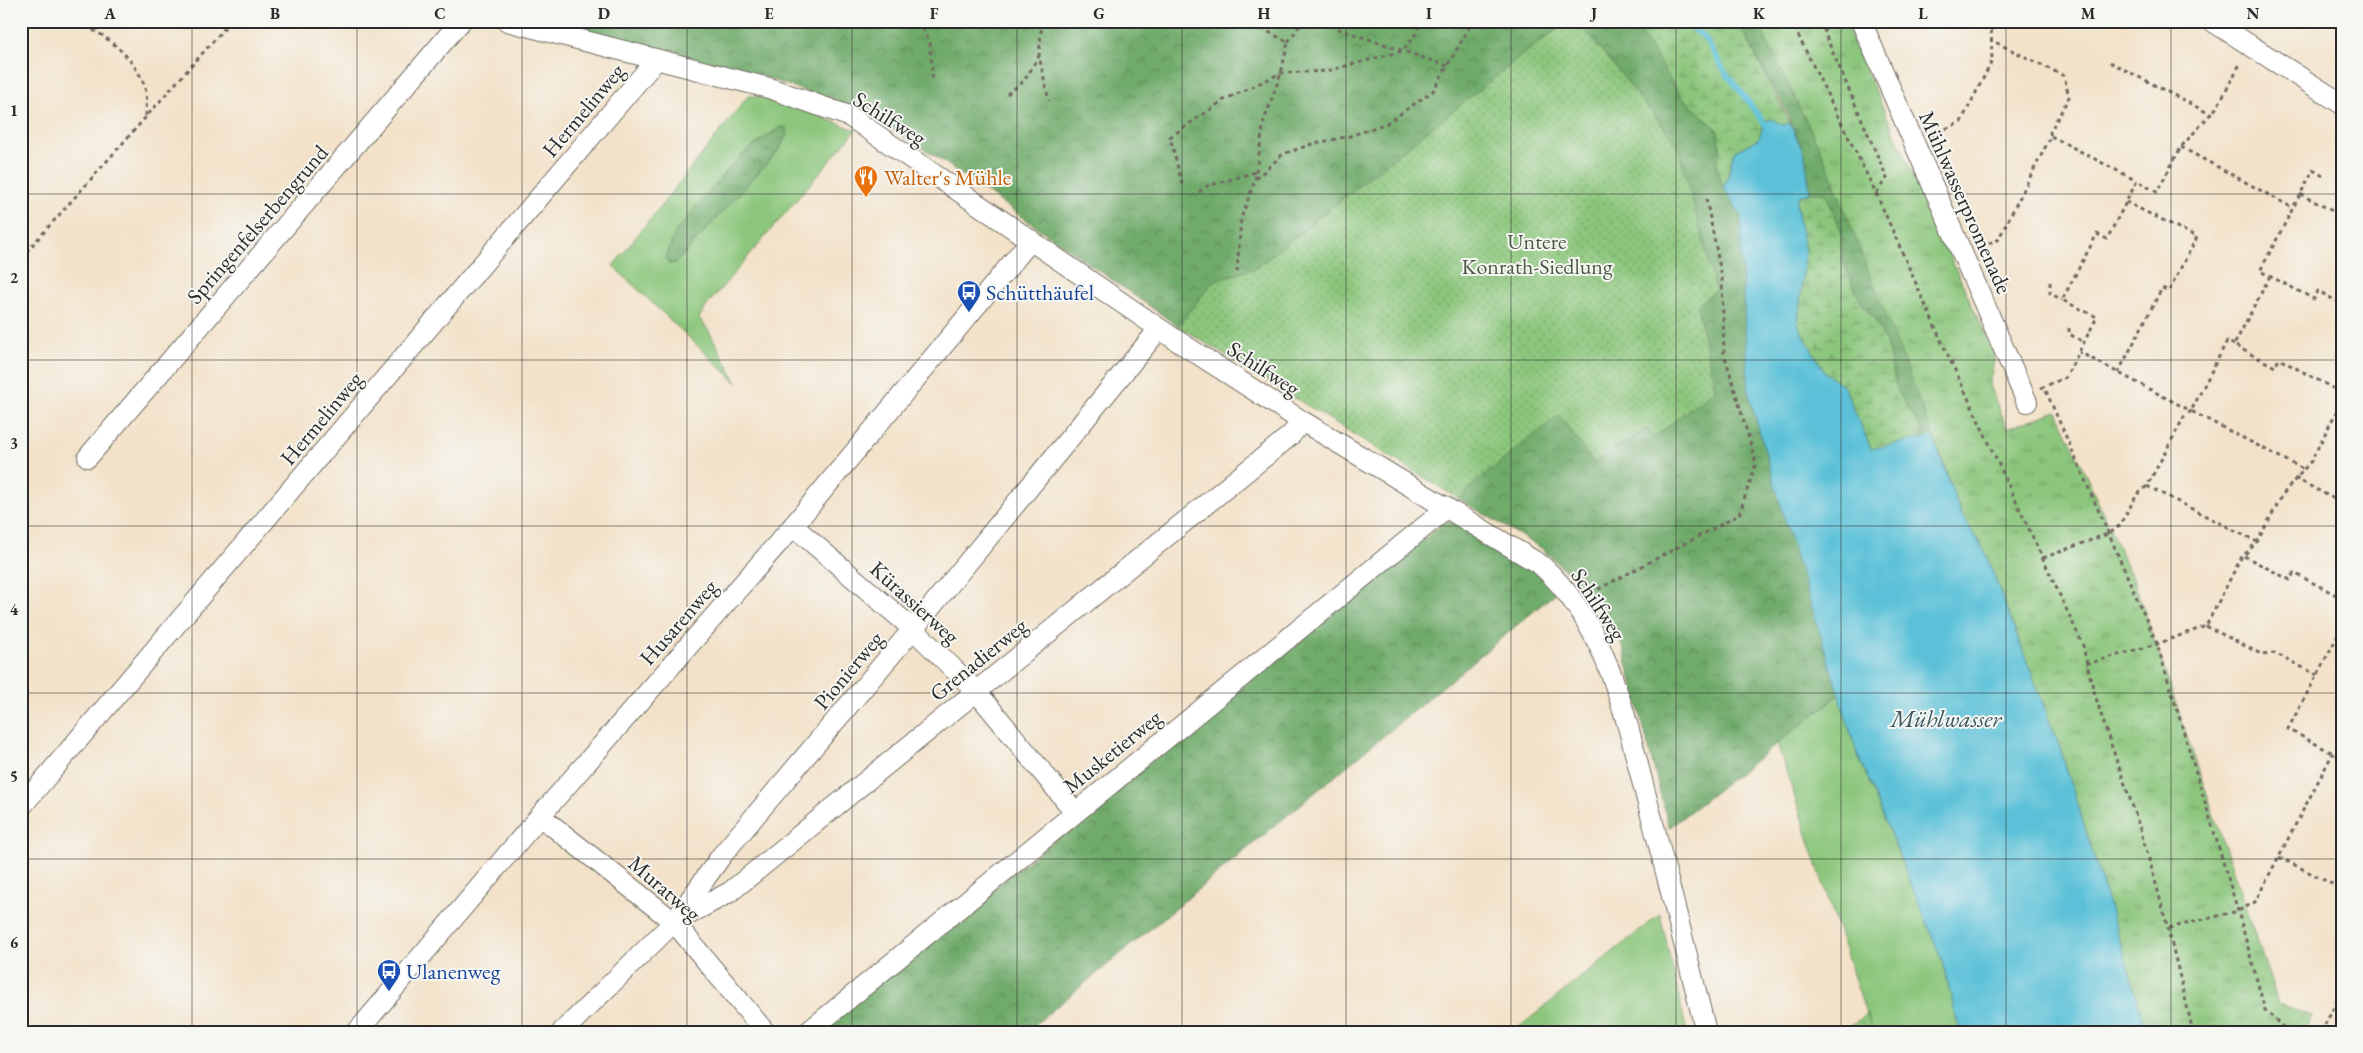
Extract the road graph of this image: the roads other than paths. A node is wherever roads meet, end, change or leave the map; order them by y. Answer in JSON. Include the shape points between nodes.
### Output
{"nodes":[{"id":1,"x":461,"y":21,"type":"edge"},
{"id":2,"x":507,"y":21,"type":"edge"},
{"id":3,"x":1861,"y":21,"type":"edge"},
{"id":4,"x":2212,"y":21,"type":"edge"},
{"id":5,"x":656,"y":60,"type":"junction"},
{"id":6,"x":2342,"y":104,"type":"edge"},
{"id":7,"x":1031,"y":240,"type":"junction"},
{"id":8,"x":1159,"y":329,"type":"junction"},
{"id":9,"x":2025,"y":398,"type":"road end"},
{"id":10,"x":1302,"y":421,"type":"junction"},
{"id":11,"x":88,"y":457,"type":"dead end"},
{"id":12,"x":1445,"y":506,"type":"junction"},
{"id":13,"x":793,"y":526,"type":"junction"},
{"id":14,"x":913,"y":630,"type":"junction"},
{"id":15,"x":976,"y":691,"type":"junction"},
{"id":16,"x":21,"y":807,"type":"edge"},
{"id":17,"x":1075,"y":812,"type":"junction"},
{"id":18,"x":540,"y":816,"type":"junction"},
{"id":19,"x":674,"y":922,"type":"junction"},
{"id":20,"x":360,"y":1030,"type":"edge"},
{"id":21,"x":562,"y":1032,"type":"edge"},
{"id":22,"x":765,"y":1032,"type":"edge"},
{"id":23,"x":808,"y":1032,"type":"edge"},
{"id":24,"x":1706,"y":1032,"type":"edge"}],
"edges":[{"from":1,"to":11,"type":"street","name":"Springenfelserbengrund"},
{"from":2,"to":5,"type":"street","name":"Schilfweg"},
{"from":3,"to":9,"type":"street","name":"Mühlwasserpromenade"},
{"from":4,"to":6,"type":"street"},
{"from":5,"to":7,"type":"street","name":"Schilfweg","via":[[769,88],[848,116]]},
{"from":5,"to":16,"type":"street","name":"Hermelinweg"},
{"from":7,"to":8,"type":"street","name":"Schilfweg"},
{"from":7,"to":13,"type":"street","name":"Husarenweg"},
{"from":8,"to":10,"type":"street","name":"Schilfweg"},
{"from":8,"to":14,"type":"street","name":"Pionierweg"},
{"from":10,"to":12,"type":"street","name":"Schilfweg"},
{"from":10,"to":15,"type":"street","name":"Grenadierweg","via":[[1292,435]]},
{"from":12,"to":17,"type":"street","name":"Musketierweg","via":[[1435,518]]},
{"from":12,"to":24,"type":"street","name":"Schilfweg","via":[[1541,565],[1575,602],[1601,647],[1616,686]]},
{"from":13,"to":14,"type":"street","name":"Kürassierweg"},
{"from":13,"to":18,"type":"street","name":"Husarenweg"},
{"from":14,"to":15,"type":"street","name":"Kürassierweg"},
{"from":14,"to":19,"type":"street","name":"Pionierweg","via":[[722,855]]},
{"from":15,"to":17,"type":"street","name":"Kürassierweg"},
{"from":15,"to":19,"type":"street","name":"Grenadierweg","via":[[730,892]]},
{"from":17,"to":23,"type":"street","name":"Musketierweg"},
{"from":18,"to":19,"type":"street","name":"Muratweg"},
{"from":18,"to":20,"type":"street","name":"Husarenweg"},
{"from":19,"to":21,"type":"street","name":"Pionierweg"},
{"from":19,"to":22,"type":"street","name":"Muratweg"}]}
